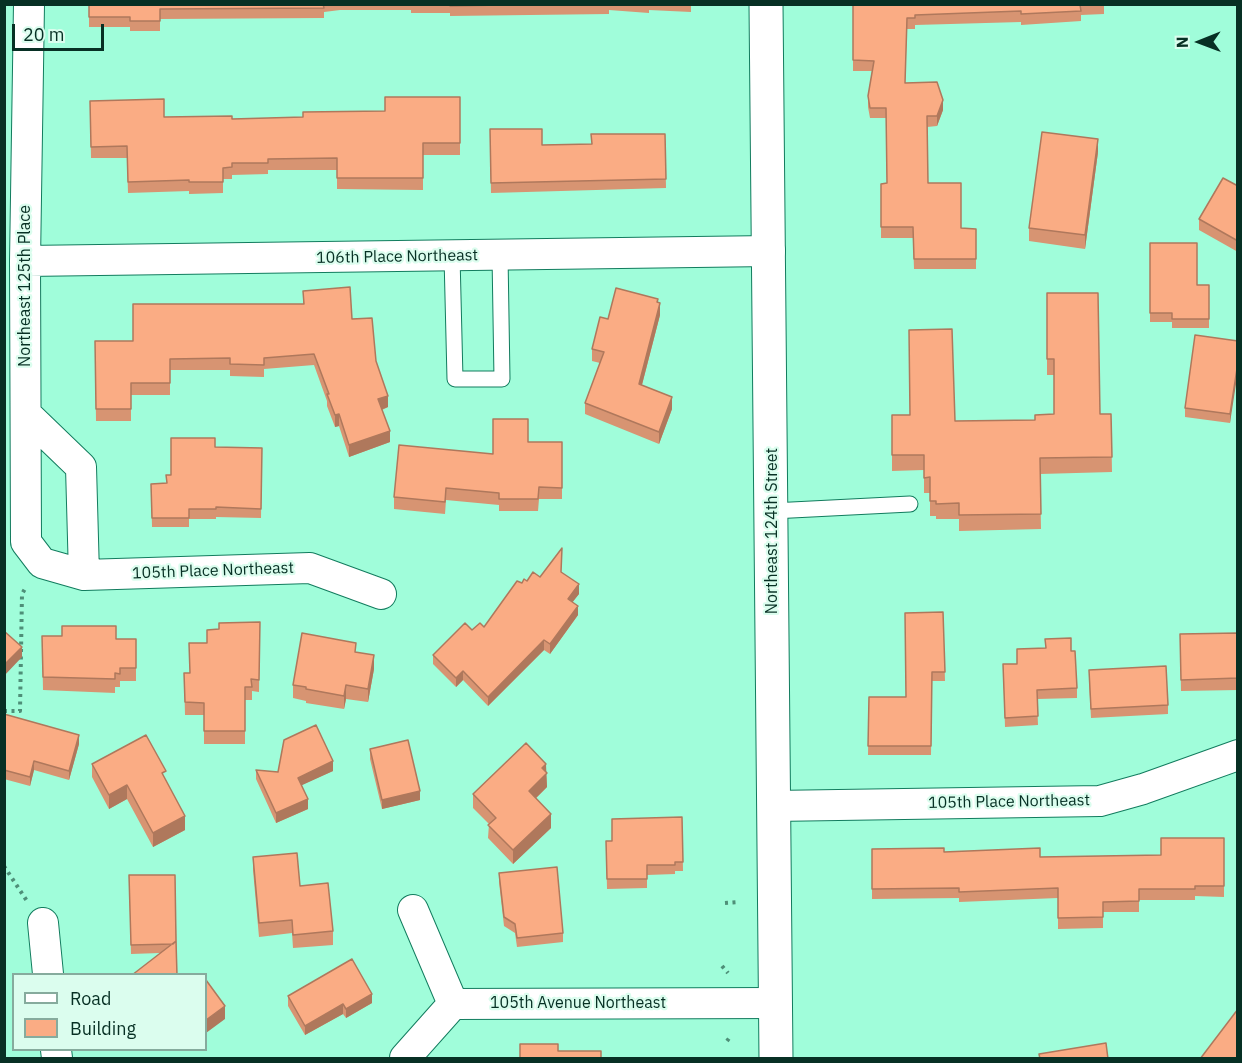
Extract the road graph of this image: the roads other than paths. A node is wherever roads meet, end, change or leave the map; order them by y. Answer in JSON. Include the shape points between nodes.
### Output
{"nodes":[{"id":1,"x":29,"y":4,"type":"edge"},
{"id":2,"x":766,"y":4,"type":"edge"},
{"id":3,"x":770,"y":251,"type":"junction"},
{"id":4,"x":500,"y":255,"type":"junction"},
{"id":5,"x":452,"y":256,"type":"junction"},
{"id":6,"x":25,"y":261,"type":"junction"},
{"id":7,"x":26,"y":414,"type":"junction"},
{"id":8,"x":910,"y":504,"type":"dead end"},
{"id":9,"x":772,"y":511,"type":"junction"},
{"id":10,"x":42,"y":563,"type":"joint"},
{"id":11,"x":84,"y":575,"type":"junction"},
{"id":12,"x":381,"y":594,"type":"dead end"},
{"id":13,"x":1238,"y":755,"type":"edge"},
{"id":14,"x":773,"y":806,"type":"junction"},
{"id":15,"x":413,"y":910,"type":"dead end"},
{"id":16,"x":43,"y":923,"type":"road end"},
{"id":17,"x":48,"y":973,"type":"edge"},
{"id":18,"x":775,"y":1003,"type":"junction"},
{"id":19,"x":453,"y":1004,"type":"junction"},
{"id":20,"x":405,"y":1059,"type":"edge"},
{"id":21,"x":776,"y":1059,"type":"edge"}],
"edges":[{"from":1,"to":6,"type":"street","name":"Northeast 125th Place"},
{"from":2,"to":3,"type":"main road","name":"Northeast 124th Street"},
{"from":3,"to":4,"type":"street","name":"106th Place Northeast"},
{"from":3,"to":9,"type":"main road","name":"Northeast 124th Street"},
{"from":4,"to":5,"type":"street","name":"106th Place Northeast"},
{"from":4,"to":5,"type":"lane","via":[[502,379],[455,379]]},
{"from":5,"to":6,"type":"street","name":"106th Place Northeast"},
{"from":6,"to":7,"type":"street","name":"Northeast 125th Place"},
{"from":7,"to":10,"type":"street","name":"Northeast 125th Place","via":[[26,542]]},
{"from":7,"to":11,"type":"street","via":[[81,467]]},
{"from":8,"to":9,"type":"lane"},
{"from":9,"to":14,"type":"main road","name":"Northeast 124th Street"},
{"from":10,"to":11,"type":"street","name":"105th Place Northeast"},
{"from":11,"to":12,"type":"street","name":"105th Place Northeast","via":[[310,568]]},
{"from":13,"to":14,"type":"street","name":"105th Place Northeast","via":[[1100,801]]},
{"from":14,"to":18,"type":"main road","name":"Northeast 124th Street"},
{"from":15,"to":19,"type":"street"},
{"from":16,"to":17,"type":"street"},
{"from":18,"to":19,"type":"street","name":"105th Avenue Northeast"},
{"from":18,"to":21,"type":"main road","name":"Northeast 124th Street"},
{"from":19,"to":20,"type":"street"}]}
